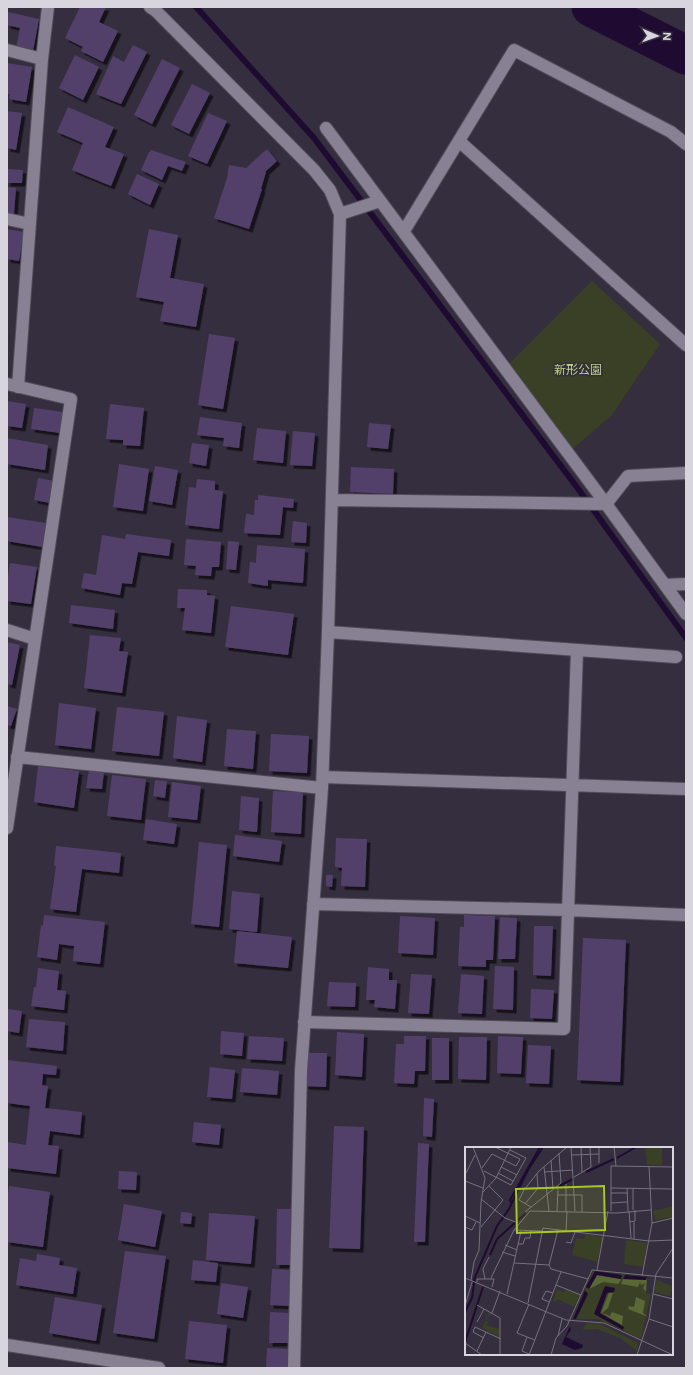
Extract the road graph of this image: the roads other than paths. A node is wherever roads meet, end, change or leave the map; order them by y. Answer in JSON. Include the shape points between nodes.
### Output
{"nodes":[{"id":1,"x":48,"y":7,"type":"edge"},
{"id":2,"x":155,"y":8,"type":"edge"},
{"id":3,"x":7,"y":50,"type":"edge"},
{"id":4,"x":42,"y":59,"type":"junction"},
{"id":5,"x":326,"y":128,"type":"dead end"},
{"id":6,"x":459,"y":141,"type":"junction"},
{"id":7,"x":686,"y":144,"type":"edge"},
{"id":8,"x":380,"y":201,"type":"junction"},
{"id":9,"x":340,"y":214,"type":"junction"},
{"id":10,"x":7,"y":219,"type":"edge"},
{"id":11,"x":30,"y":224,"type":"junction"},
{"id":12,"x":404,"y":231,"type":"junction"},
{"id":13,"x":686,"y":344,"type":"edge"},
{"id":14,"x":12,"y":385,"type":"edge"},
{"id":15,"x":686,"y":472,"type":"edge"},
{"id":16,"x":332,"y":500,"type":"junction"},
{"id":17,"x":606,"y":504,"type":"junction"},
{"id":18,"x":686,"y":584,"type":"edge"},
{"id":19,"x":665,"y":585,"type":"junction"},
{"id":20,"x":686,"y":614,"type":"edge"},
{"id":21,"x":7,"y":630,"type":"edge"},
{"id":22,"x":328,"y":632,"type":"junction"},
{"id":23,"x":34,"y":639,"type":"junction"},
{"id":24,"x":577,"y":650,"type":"junction"},
{"id":25,"x":676,"y":657,"type":"dead end"},
{"id":26,"x":17,"y":757,"type":"junction"},
{"id":27,"x":322,"y":783,"type":"junction"},
{"id":28,"x":572,"y":785,"type":"junction"},
{"id":29,"x":686,"y":788,"type":"edge"},
{"id":30,"x":7,"y":828,"type":"edge"},
{"id":31,"x":313,"y":904,"type":"junction"},
{"id":32,"x":568,"y":910,"type":"junction"},
{"id":33,"x":686,"y":915,"type":"edge"},
{"id":34,"x":304,"y":1022,"type":"junction"},
{"id":35,"x":7,"y":1345,"type":"edge"},
{"id":36,"x":159,"y":1368,"type":"edge"},
{"id":37,"x":294,"y":1368,"type":"edge"}],
"edges":[{"from":1,"to":4,"type":"street"},
{"from":2,"to":9,"type":"street","via":[[314,170],[330,190]]},
{"from":3,"to":4,"type":"street"},
{"from":4,"to":11,"type":"street"},
{"from":5,"to":8,"type":"street"},
{"from":6,"to":7,"type":"street","via":[[514,50],[671,132]]},
{"from":6,"to":12,"type":"street"},
{"from":6,"to":13,"type":"street"},
{"from":8,"to":9,"type":"street"},
{"from":8,"to":12,"type":"street"},
{"from":9,"to":16,"type":"street"},
{"from":10,"to":11,"type":"street"},
{"from":11,"to":14,"type":"street"},
{"from":12,"to":17,"type":"street"},
{"from":14,"to":23,"type":"street","via":[[71,398]]},
{"from":15,"to":17,"type":"street","via":[[628,476]]},
{"from":16,"to":17,"type":"street"},
{"from":16,"to":22,"type":"street"},
{"from":17,"to":19,"type":"street"},
{"from":18,"to":19,"type":"street"},
{"from":19,"to":20,"type":"street"},
{"from":21,"to":23,"type":"street"},
{"from":22,"to":24,"type":"street"},
{"from":22,"to":27,"type":"street"},
{"from":23,"to":26,"type":"street"},
{"from":24,"to":25,"type":"street"},
{"from":24,"to":28,"type":"street"},
{"from":26,"to":27,"type":"street"},
{"from":26,"to":30,"type":"street"},
{"from":27,"to":28,"type":"street"},
{"from":27,"to":31,"type":"street"},
{"from":28,"to":29,"type":"street"},
{"from":28,"to":32,"type":"street"},
{"from":31,"to":32,"type":"street"},
{"from":31,"to":34,"type":"street"},
{"from":32,"to":33,"type":"street"},
{"from":32,"to":34,"type":"street","via":[[564,1029]]},
{"from":34,"to":37,"type":"street"},
{"from":35,"to":36,"type":"street"}]}
